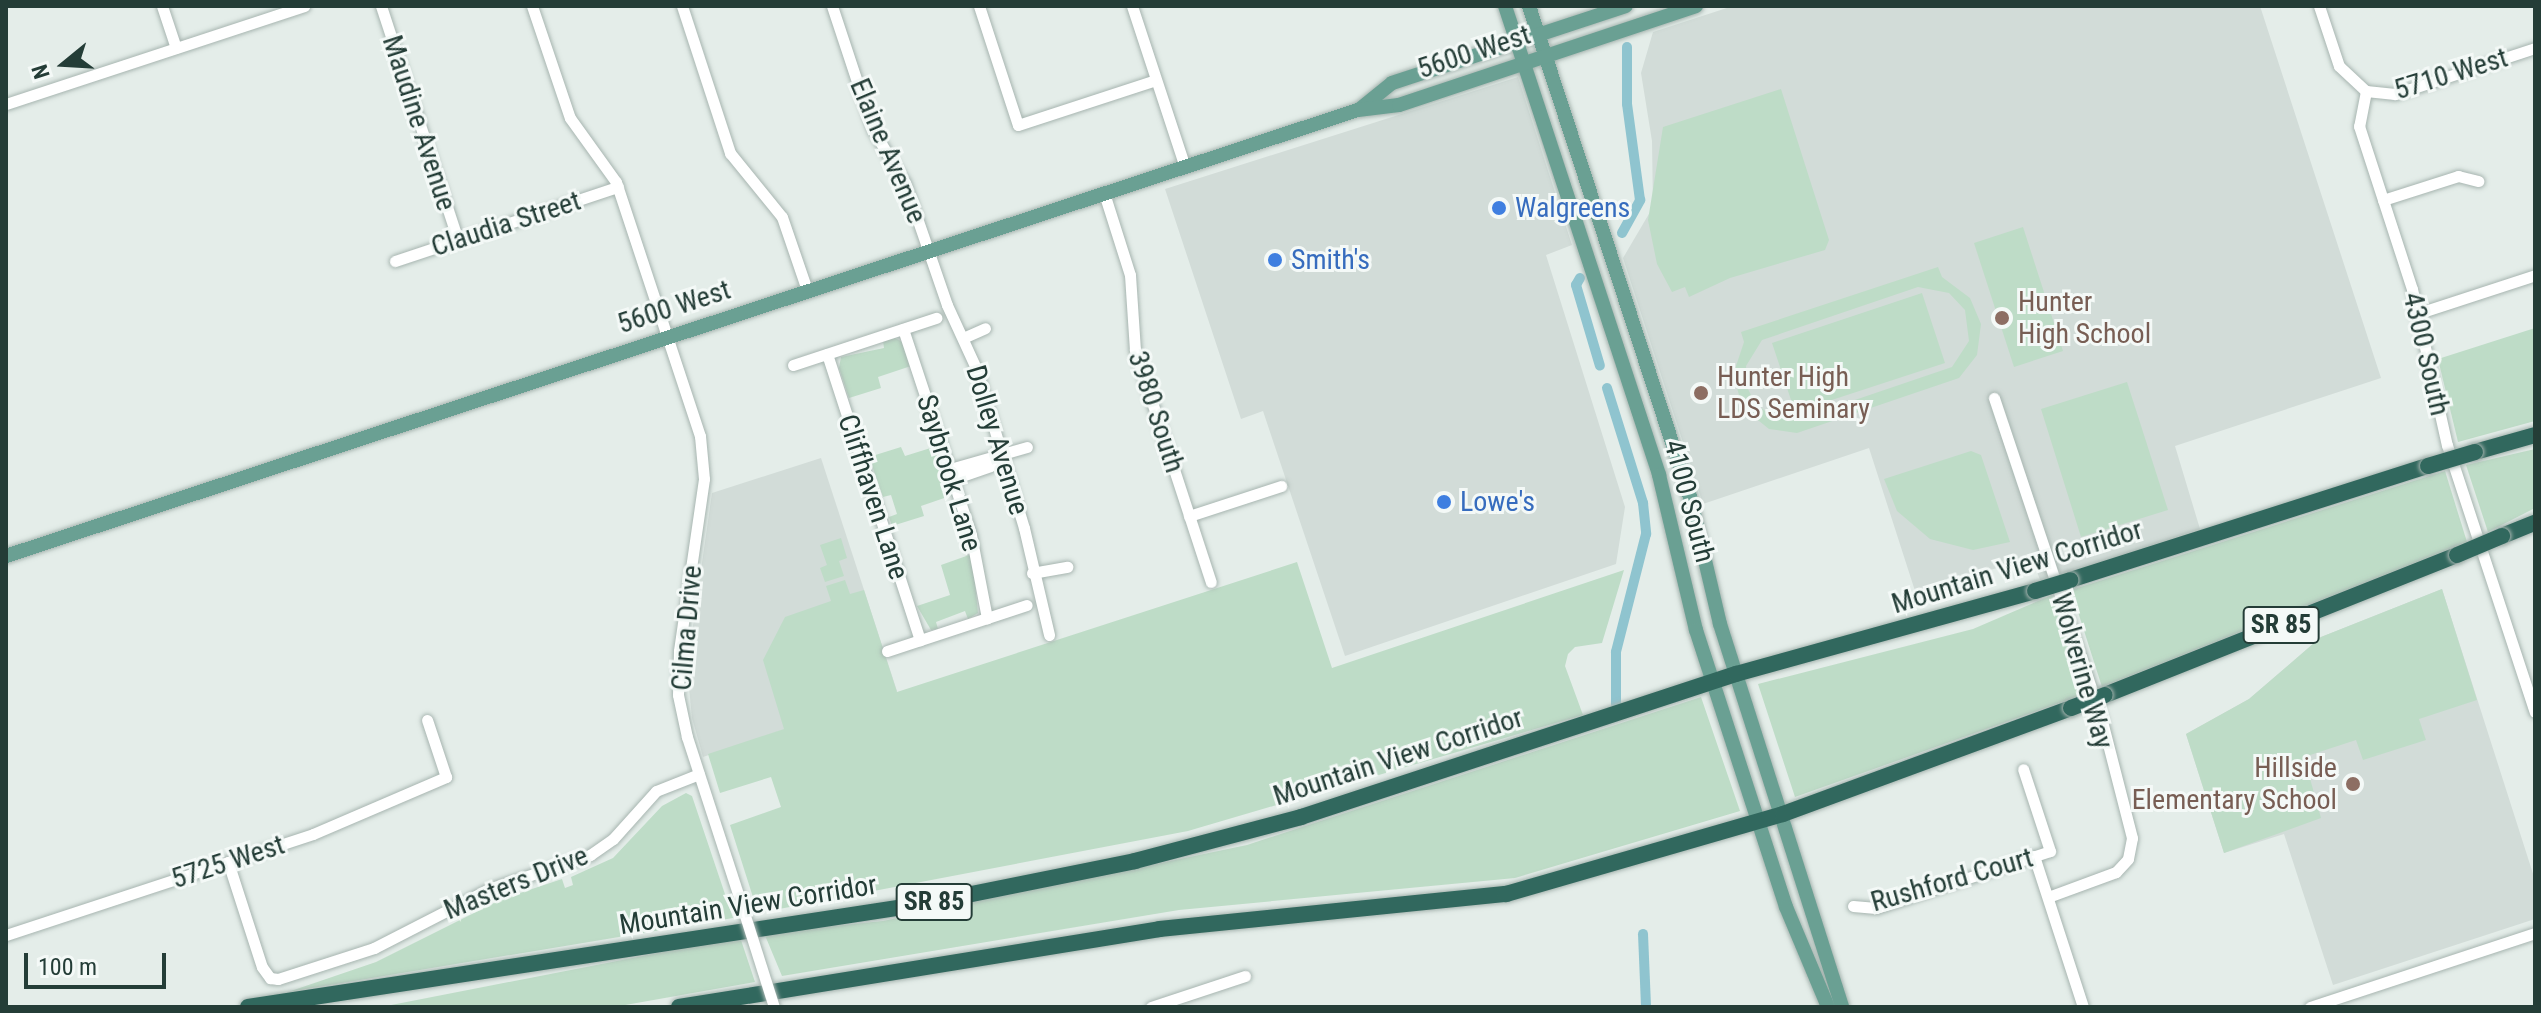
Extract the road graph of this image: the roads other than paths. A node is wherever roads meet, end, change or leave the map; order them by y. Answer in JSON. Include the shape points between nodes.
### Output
{"nodes":[{"id":1,"x":162,"y":6,"type":"edge"},
{"id":2,"x":304,"y":6,"type":"edge"},
{"id":3,"x":381,"y":6,"type":"edge"},
{"id":4,"x":532,"y":6,"type":"edge"},
{"id":5,"x":682,"y":6,"type":"edge"},
{"id":6,"x":832,"y":6,"type":"edge"},
{"id":7,"x":979,"y":6,"type":"edge"},
{"id":8,"x":1132,"y":6,"type":"edge"},
{"id":9,"x":1505,"y":6,"type":"edge"},
{"id":10,"x":1529,"y":6,"type":"edge"},
{"id":11,"x":1626,"y":6,"type":"edge"},
{"id":12,"x":1696,"y":6,"type":"edge"},
{"id":13,"x":2319,"y":6,"type":"edge"},
{"id":14,"x":1538,"y":35,"type":"junction"},
{"id":15,"x":1517,"y":42,"type":"junction"},
{"id":16,"x":176,"y":48,"type":"junction"},
{"id":17,"x":2535,"y":48,"type":"edge"},
{"id":18,"x":1545,"y":56,"type":"junction"},
{"id":19,"x":1524,"y":63,"type":"junction"},
{"id":20,"x":1156,"y":80,"type":"junction"},
{"id":21,"x":2366,"y":91,"type":"junction"},
{"id":22,"x":6,"y":104,"type":"edge"},
{"id":23,"x":1358,"y":110,"type":"junction"},
{"id":24,"x":1185,"y":167,"type":"junction"},
{"id":25,"x":2478,"y":181,"type":"dead end"},
{"id":26,"x":618,"y":187,"type":"junction"},
{"id":27,"x":1104,"y":193,"type":"junction"},
{"id":28,"x":2383,"y":200,"type":"junction"},
{"id":29,"x":458,"y":240,"type":"junction"},
{"id":30,"x":928,"y":251,"type":"junction"},
{"id":31,"x":395,"y":261,"type":"dead end"},
{"id":32,"x":2535,"y":275,"type":"edge"},
{"id":33,"x":807,"y":290,"type":"junction"},
{"id":34,"x":2416,"y":314,"type":"junction"},
{"id":35,"x":936,"y":318,"type":"dead end"},
{"id":36,"x":985,"y":328,"type":"dead end"},
{"id":37,"x":903,"y":329,"type":"junction"},
{"id":38,"x":668,"y":337,"type":"junction"},
{"id":39,"x":963,"y":338,"type":"junction"},
{"id":40,"x":827,"y":354,"type":"junction"},
{"id":41,"x":793,"y":365,"type":"dead end"},
{"id":42,"x":1994,"y":398,"type":"dead end"},
{"id":43,"x":2535,"y":435,"type":"edge"},
{"id":44,"x":1027,"y":447,"type":"dead end"},
{"id":45,"x":1000,"y":457,"type":"junction"},
{"id":46,"x":951,"y":474,"type":"junction"},
{"id":47,"x":1281,"y":486,"type":"dead end"},
{"id":48,"x":1189,"y":516,"type":"junction"},
{"id":49,"x":2535,"y":523,"type":"edge"},
{"id":50,"x":6,"y":556,"type":"edge"},
{"id":51,"x":1067,"y":567,"type":"dead end"},
{"id":52,"x":1032,"y":573,"type":"junction"},
{"id":53,"x":1211,"y":582,"type":"dead end"},
{"id":54,"x":1027,"y":605,"type":"dead end"},
{"id":55,"x":987,"y":618,"type":"junction"},
{"id":56,"x":1049,"y":635,"type":"dead end"},
{"id":57,"x":920,"y":640,"type":"junction"},
{"id":58,"x":887,"y":651,"type":"dead end"},
{"id":59,"x":1736,"y":674,"type":"junction"},
{"id":60,"x":1713,"y":682,"type":"junction"},
{"id":61,"x":2535,"y":712,"type":"edge"},
{"id":62,"x":427,"y":720,"type":"dead end"},
{"id":63,"x":2023,"y":769,"type":"dead end"},
{"id":64,"x":699,"y":774,"type":"junction"},
{"id":65,"x":1783,"y":814,"type":"junction"},
{"id":66,"x":1759,"y":822,"type":"junction"},
{"id":67,"x":2034,"y":856,"type":"junction"},
{"id":68,"x":228,"y":862,"type":"junction"},
{"id":69,"x":2048,"y":897,"type":"junction"},
{"id":70,"x":1853,"y":906,"type":"dead end"},
{"id":71,"x":2535,"y":933,"type":"edge"},
{"id":72,"x":6,"y":935,"type":"edge"},
{"id":73,"x":1245,"y":976,"type":"dead end"},
{"id":74,"x":248,"y":1007,"type":"edge"},
{"id":75,"x":679,"y":1007,"type":"edge"},
{"id":76,"x":774,"y":1007,"type":"edge"},
{"id":77,"x":1151,"y":1007,"type":"edge"},
{"id":78,"x":1828,"y":1007,"type":"edge"},
{"id":79,"x":1842,"y":1007,"type":"edge"},
{"id":80,"x":2083,"y":1007,"type":"edge"},
{"id":81,"x":2310,"y":1007,"type":"edge"}],
"edges":[{"from":1,"to":16,"type":"street"},
{"from":2,"to":16,"type":"street"},
{"from":3,"to":29,"type":"street","name":"Maudine Avenue"},
{"from":4,"to":26,"type":"street","name":"Cilma Drive","via":[[567,111]]},
{"from":5,"to":33,"type":"street","via":[[730,153],[782,217]]},
{"from":6,"to":30,"type":"street","name":"Elaine Avenue","via":[[873,130],[905,183]]},
{"from":7,"to":20,"type":"street","via":[[1018,125]]},
{"from":8,"to":20,"type":"street"},
{"from":9,"to":15,"type":"main road","name":"4100 South"},
{"from":10,"to":14,"type":"main road","name":"4100 South"},
{"from":11,"to":14,"type":"main road","name":"5600 West"},
{"from":12,"to":18,"type":"main road","name":"5600 West"},
{"from":13,"to":21,"type":"street","via":[[2343,72]]},
{"from":14,"to":15,"type":"main road","name":"5600 West"},
{"from":14,"to":18,"type":"main road","name":"4100 South"},
{"from":15,"to":19,"type":"main road","name":"4100 South"},
{"from":15,"to":23,"type":"main road","name":"5600 West","via":[[1392,83]]},
{"from":16,"to":22,"type":"street"},
{"from":17,"to":21,"type":"street","name":"5710 West","via":[[2395,94]]},
{"from":18,"to":19,"type":"main road","name":"5600 West"},
{"from":18,"to":59,"type":"main road","name":"4100 South","via":[[1690,497]]},
{"from":19,"to":23,"type":"main road","name":"5600 West","via":[[1399,105]]},
{"from":19,"to":60,"type":"main road","name":"4100 South","via":[[1659,475]]},
{"from":20,"to":24,"type":"street"},
{"from":21,"to":28,"type":"street","name":"4300 South","via":[[2359,126]]},
{"from":23,"to":24,"type":"main road","name":"5600 West"},
{"from":24,"to":27,"type":"main road","name":"5600 West"},
{"from":25,"to":28,"type":"street","via":[[2458,176]]},
{"from":26,"to":29,"type":"street","name":"Claudia Street"},
{"from":26,"to":38,"type":"street","name":"Cilma Drive"},
{"from":27,"to":30,"type":"main road","name":"5600 West"},
{"from":27,"to":48,"type":"street","name":"3980 South","via":[[1130,275],[1135,350]]},
{"from":28,"to":34,"type":"street","name":"4300 South"},
{"from":29,"to":31,"type":"street","name":"Claudia Street"},
{"from":30,"to":33,"type":"main road","name":"5600 West"},
{"from":30,"to":39,"type":"street","name":"Dolley Avenue"},
{"from":32,"to":34,"type":"street"},
{"from":33,"to":38,"type":"main road","name":"5600 West"},
{"from":34,"to":61,"type":"street","name":"4300 South","via":[[2447,445]]},
{"from":35,"to":37,"type":"street"},
{"from":36,"to":39,"type":"street"},
{"from":37,"to":40,"type":"street"},
{"from":37,"to":46,"type":"street","name":"Saybrook Lane"},
{"from":38,"to":50,"type":"main road","name":"5600 West"},
{"from":38,"to":64,"type":"street","name":"Cilma Drive","via":[[703,455],[702,503],[678,681],[683,723]]},
{"from":39,"to":45,"type":"street","name":"Dolley Avenue"},
{"from":40,"to":41,"type":"street"},
{"from":40,"to":57,"type":"street","name":"Cliffhaven Lane"},
{"from":42,"to":69,"type":"street","name":"Wolverine Way","via":[[2101,717],[2132,838],[2130,854],[2116,872]]},
{"from":43,"to":59,"type":"highway","name":"Mountain View Corridor","number":"SR 85","bridge":true,"via":[[2035,591]]},
{"from":44,"to":45,"type":"street"},
{"from":45,"to":46,"type":"street","via":[[990,466]]},
{"from":45,"to":52,"type":"street","name":"Dolley Avenue"},
{"from":46,"to":55,"type":"street","name":"Saybrook Lane","via":[[975,549]]},
{"from":47,"to":48,"type":"street"},
{"from":48,"to":53,"type":"street","name":"3980 South"},
{"from":49,"to":65,"type":"highway","number":"SR 85","bridge":true,"via":[[2105,695]]},
{"from":51,"to":52,"type":"street"},
{"from":52,"to":56,"type":"street","name":"Dolley Avenue"},
{"from":54,"to":55,"type":"street"},
{"from":55,"to":57,"type":"street"},
{"from":57,"to":58,"type":"street"},
{"from":59,"to":60,"type":"highway","name":"Mountain View Corridor","number":"SR 85"},
{"from":59,"to":65,"type":"main road","name":"4100 South"},
{"from":60,"to":66,"type":"main road","name":"4100 South"},
{"from":60,"to":74,"type":"highway","name":"Mountain View Corridor","number":"SR 85","via":[[1273,825],[1063,877],[844,917]]},
{"from":62,"to":68,"type":"street","name":"5725 West","via":[[446,777],[334,827]]},
{"from":63,"to":67,"type":"street","name":"Rushford Court","via":[[2050,851]]},
{"from":64,"to":68,"type":"street","name":"Masters Drive","via":[[656,791],[613,839],[590,855],[489,889],[374,948],[270,978]]},
{"from":64,"to":76,"type":"street","name":"Cilma Drive","bridge":true},
{"from":65,"to":66,"type":"highway","number":"SR 85"},
{"from":65,"to":79,"type":"main road","name":"4100 South"},
{"from":66,"to":75,"type":"highway","number":"SR 85","via":[[1474,899],[1160,929]]},
{"from":66,"to":78,"type":"main road","name":"4100 South","via":[[1786,907]]},
{"from":67,"to":69,"type":"street"},
{"from":67,"to":70,"type":"street","name":"Rushford Court","via":[[1876,908]]},
{"from":68,"to":72,"type":"street","name":"5725 West"},
{"from":69,"to":80,"type":"street"},
{"from":71,"to":81,"type":"street"},
{"from":73,"to":77,"type":"street"}]}
